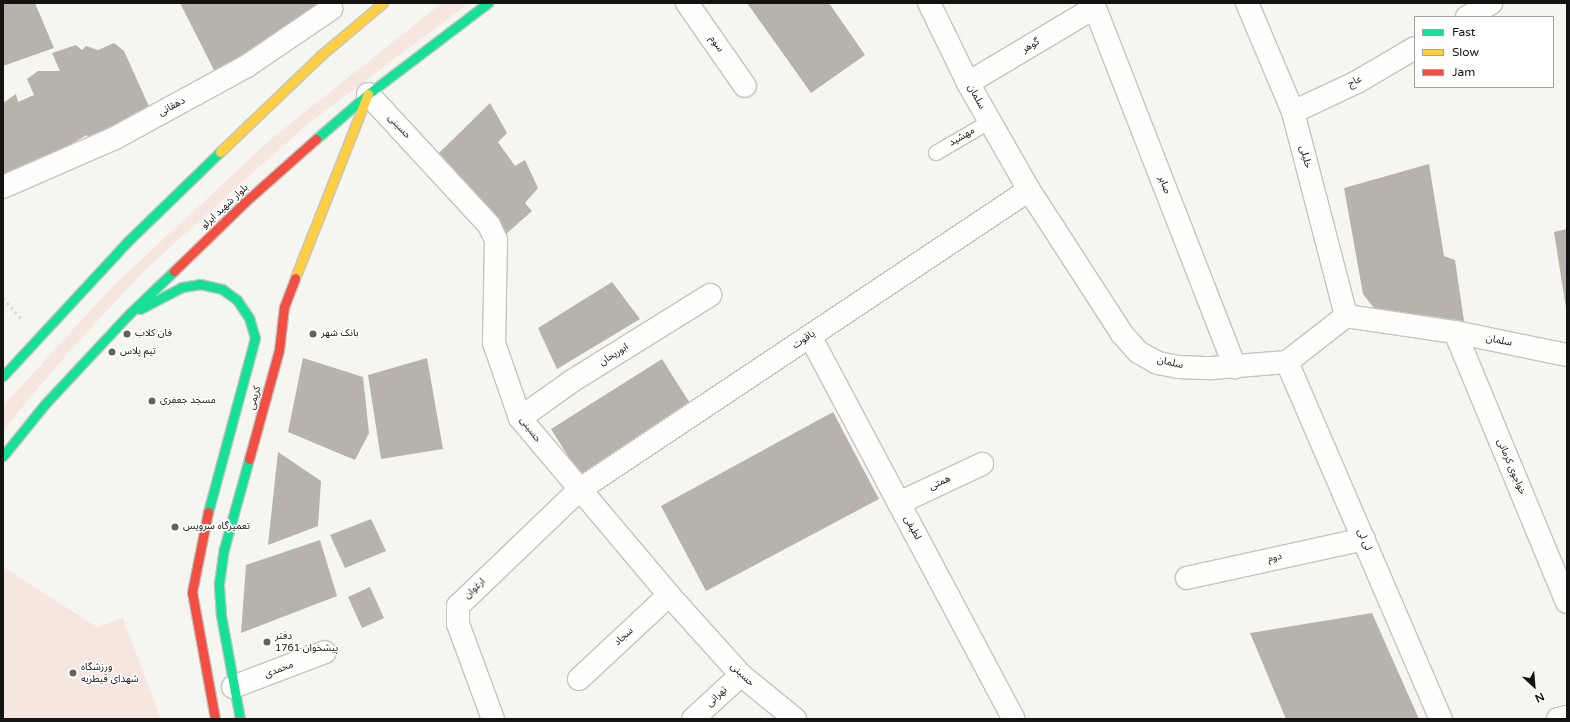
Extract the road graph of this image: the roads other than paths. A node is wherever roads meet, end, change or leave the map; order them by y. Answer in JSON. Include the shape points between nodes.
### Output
{"nodes":[{"id":1,"x":383,"y":3,"type":"edge"},
{"id":2,"x":488,"y":3,"type":"edge"},
{"id":3,"x":687,"y":3,"type":"edge"},
{"id":4,"x":929,"y":3,"type":"edge"},
{"id":5,"x":1247,"y":3,"type":"edge"},
{"id":6,"x":1491,"y":3,"type":"edge"},
{"id":7,"x":1094,"y":6,"type":"edge"},
{"id":8,"x":331,"y":9,"type":"dead end"},
{"id":9,"x":1469,"y":16,"type":"edge"},
{"id":10,"x":1414,"y":49,"type":"edge"},
{"id":11,"x":968,"y":83,"type":"junction"},
{"id":12,"x":745,"y":86,"type":"dead end"},
{"id":13,"x":368,"y":94,"type":"junction"},
{"id":14,"x":1293,"y":112,"type":"junction"},
{"id":15,"x":989,"y":122,"type":"junction"},
{"id":16,"x":936,"y":153,"type":"dead end"},
{"id":17,"x":3,"y":187,"type":"edge"},
{"id":18,"x":1029,"y":190,"type":"junction"},
{"id":19,"x":710,"y":295,"type":"dead end"},
{"id":20,"x":127,"y":316,"type":"junction"},
{"id":21,"x":1346,"y":316,"type":"junction"},
{"id":22,"x":1455,"y":332,"type":"junction"},
{"id":23,"x":810,"y":336,"type":"junction"},
{"id":24,"x":1567,"y":355,"type":"edge"},
{"id":25,"x":1287,"y":362,"type":"junction"},
{"id":26,"x":1235,"y":367,"type":"junction"},
{"id":27,"x":3,"y":376,"type":"edge"},
{"id":28,"x":520,"y":418,"type":"junction"},
{"id":29,"x":3,"y":456,"type":"edge"},
{"id":30,"x":982,"y":464,"type":"dead end"},
{"id":31,"x":579,"y":490,"type":"junction"},
{"id":32,"x":899,"y":503,"type":"junction"},
{"id":33,"x":1364,"y":539,"type":"junction"},
{"id":34,"x":1187,"y":578,"type":"dead end"},
{"id":35,"x":669,"y":595,"type":"junction"},
{"id":36,"x":1567,"y":602,"type":"edge"},
{"id":37,"x":325,"y":652,"type":"dead end"},
{"id":38,"x":741,"y":675,"type":"junction"},
{"id":39,"x":579,"y":680,"type":"dead end"},
{"id":40,"x":233,"y":687,"type":"junction"},
{"id":41,"x":1567,"y":717,"type":"edge"},
{"id":42,"x":215,"y":719,"type":"edge"},
{"id":43,"x":240,"y":719,"type":"edge"},
{"id":44,"x":493,"y":719,"type":"edge"},
{"id":45,"x":693,"y":719,"type":"edge"},
{"id":46,"x":795,"y":719,"type":"edge"},
{"id":47,"x":1014,"y":719,"type":"edge"},
{"id":48,"x":1442,"y":719,"type":"edge"},
{"id":49,"x":1558,"y":719,"type":"edge"}],
"edges":[{"from":1,"to":27,"type":"main road","via":[[320,56],[219,151],[126,243]]},
{"from":2,"to":13,"type":"main road","name":"بلوار شهید ایرلو"},
{"from":3,"to":12,"type":"street","name":"سوم"},
{"from":4,"to":11,"type":"street","name":"سلمان"},
{"from":5,"to":14,"type":"street","name":"خلیلی"},
{"from":6,"to":9,"type":"street"},
{"from":7,"to":11,"type":"street","name":"گوهر"},
{"from":7,"to":26,"type":"street","name":"صابر"},
{"from":8,"to":17,"type":"street","name":"دهقانی","via":[[241,70],[114,138]]},
{"from":10,"to":14,"type":"street","name":"عاج","via":[[1357,82]]},
{"from":11,"to":15,"type":"street","name":"سلمان"},
{"from":13,"to":20,"type":"main road","name":"بلوار شهید ایرلو","via":[[245,202]]},
{"from":13,"to":28,"type":"street","name":"حسینی","via":[[489,225],[496,240],[494,343]]},
{"from":13,"to":40,"type":"main road","name":"کریمی","via":[[321,207],[284,307],[279,350],[224,549],[219,583]]},
{"from":14,"to":21,"type":"street","name":"خلیلی"},
{"from":15,"to":16,"type":"lane","name":"مهشید"},
{"from":15,"to":18,"type":"street","name":"سلمان"},
{"from":18,"to":23,"type":"street","name":"یاقوت"},
{"from":18,"to":26,"type":"street","name":"سلمان","via":[[1122,334],[1138,352],[1158,363],[1178,367]]},
{"from":19,"to":28,"type":"street","name":"ابوریحان","via":[[572,381]]},
{"from":20,"to":29,"type":"main road","name":"بلوار شهید ایرلو","via":[[45,404]]},
{"from":20,"to":42,"type":"main road","name":"کریمی","via":[[182,287],[200,284],[222,289],[236,300],[249,318],[255,338],[200,543],[192,592]]},
{"from":21,"to":22,"type":"street","name":"سلمان"},
{"from":21,"to":25,"type":"street"},
{"from":22,"to":24,"type":"street","name":"سلمان"},
{"from":22,"to":36,"type":"street","name":"خواجوی کرمانی"},
{"from":23,"to":31,"type":"street","name":"یاقوت"},
{"from":23,"to":32,"type":"street","name":"لطیفی"},
{"from":25,"to":26,"type":"street","name":"سلمان"},
{"from":25,"to":33,"type":"street","name":"لی لی"},
{"from":28,"to":31,"type":"street","name":"حسینی"},
{"from":30,"to":32,"type":"street","name":"همتی"},
{"from":31,"to":35,"type":"street","name":"حسینی"},
{"from":31,"to":44,"type":"street","name":"ارغوان","via":[[458,606],[458,624]]},
{"from":32,"to":47,"type":"street","name":"لطیفی"},
{"from":33,"to":34,"type":"street","name":"دوم"},
{"from":33,"to":48,"type":"street","name":"لی لی"},
{"from":35,"to":38,"type":"street","name":"حسینی"},
{"from":35,"to":39,"type":"street","name":"سجاد"},
{"from":37,"to":40,"type":"street","name":"محمدی"},
{"from":38,"to":45,"type":"street","name":"تهرانی"},
{"from":38,"to":46,"type":"street","name":"حسینی"},
{"from":40,"to":43,"type":"main road","name":"کریمی"},
{"from":41,"to":49,"type":"street"}]}
